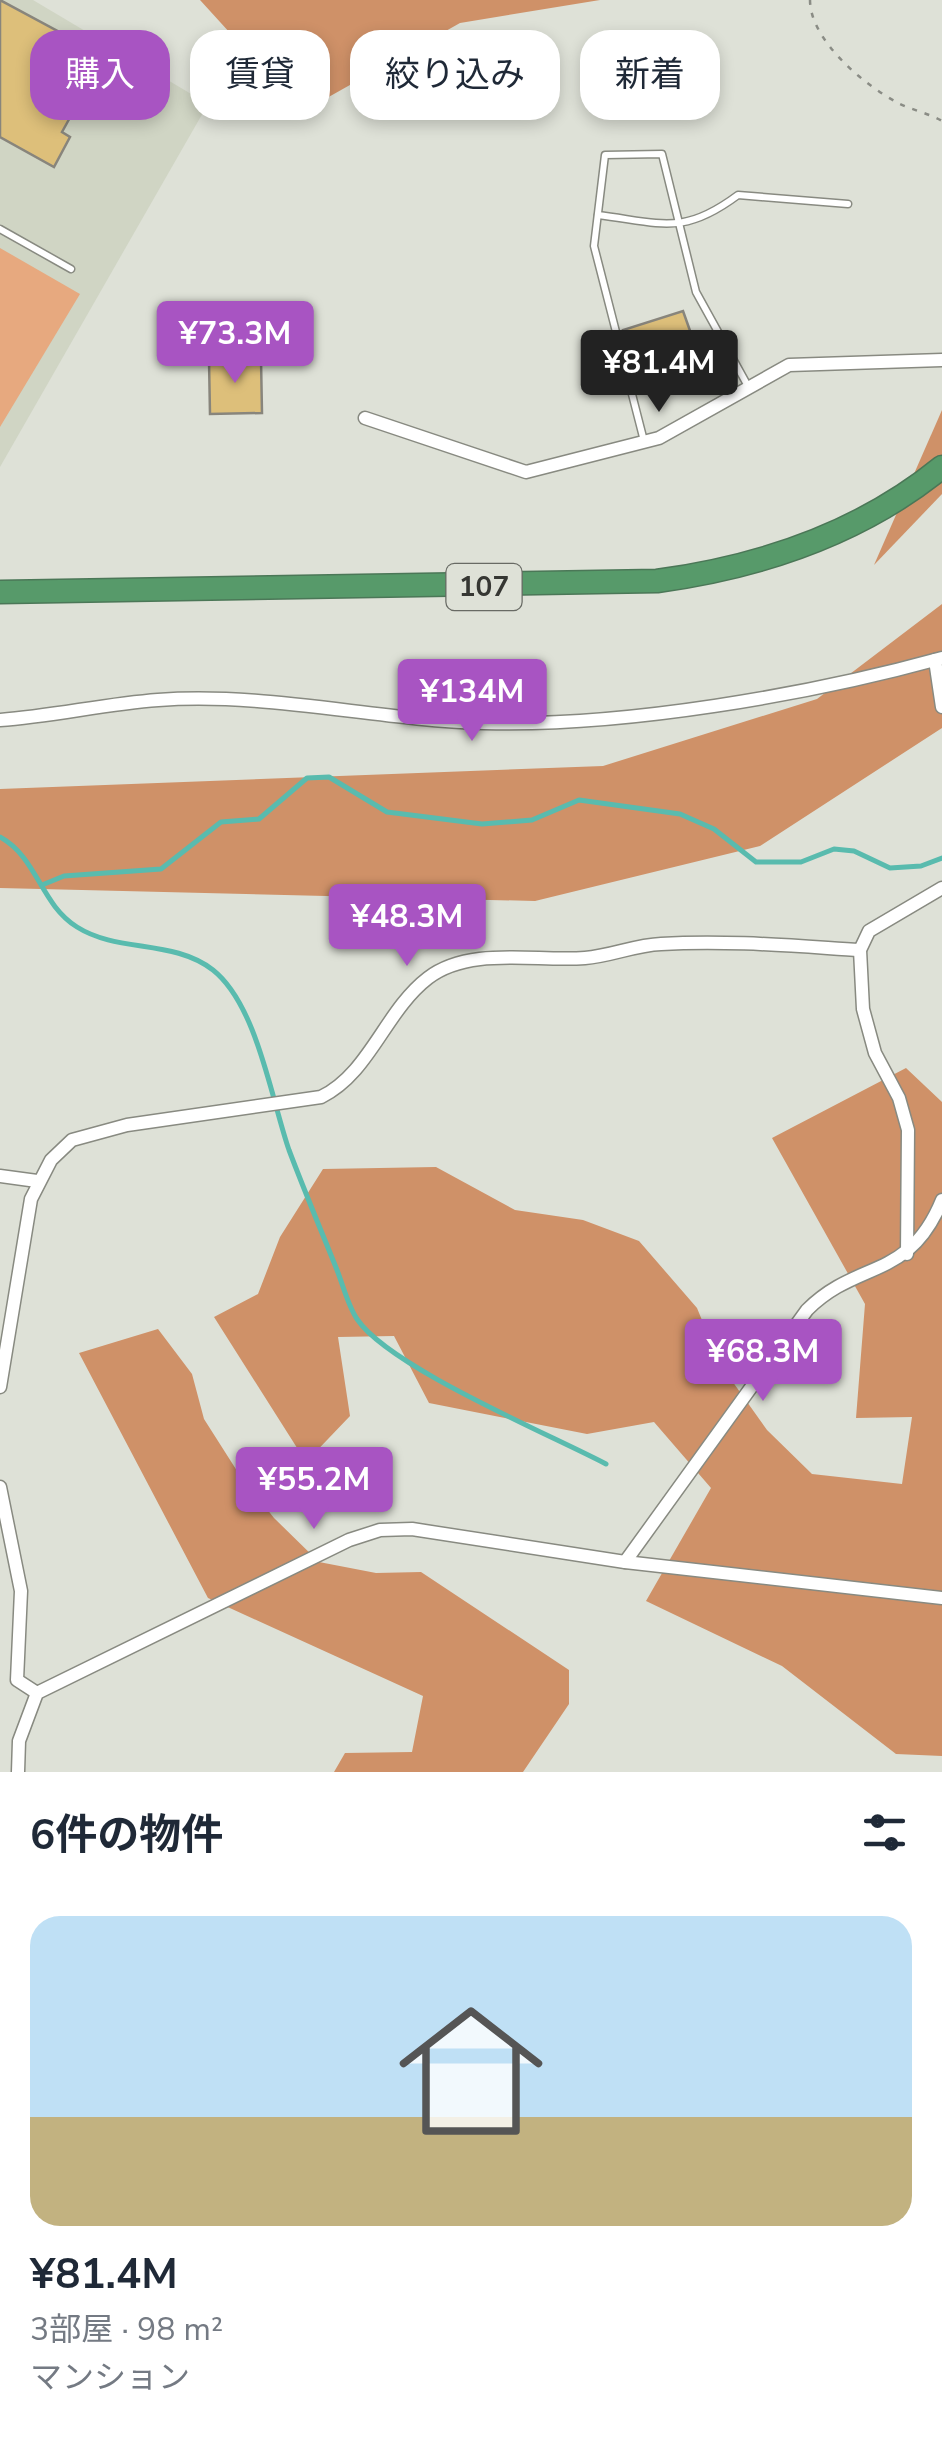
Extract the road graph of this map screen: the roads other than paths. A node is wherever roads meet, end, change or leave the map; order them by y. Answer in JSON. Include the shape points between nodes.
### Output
{"nodes":[{"id":1,"x":848,"y":204,"type":"dead end"},
{"id":2,"x":598,"y":215,"type":"junction"},
{"id":3,"x":680,"y":225,"type":"junction"},
{"id":4,"x":0,"y":229,"type":"edge"},
{"id":5,"x":71,"y":269,"type":"dead end"},
{"id":6,"x":942,"y":360,"type":"edge"},
{"id":7,"x":750,"y":388,"type":"junction"},
{"id":8,"x":365,"y":418,"type":"dead end"},
{"id":9,"x":644,"y":442,"type":"junction"},
{"id":10,"x":942,"y":467,"type":"edge"},
{"id":11,"x":0,"y":592,"type":"edge"},
{"id":12,"x":938,"y":659,"type":"edge"},
{"id":13,"x":942,"y":706,"type":"edge"},
{"id":14,"x":0,"y":720,"type":"edge"},
{"id":15,"x":942,"y":888,"type":"edge"},
{"id":16,"x":860,"y":950,"type":"junction"},
{"id":17,"x":0,"y":1176,"type":"edge"},
{"id":18,"x":37,"y":1181,"type":"junction"},
{"id":19,"x":942,"y":1200,"type":"edge"},
{"id":20,"x":907,"y":1254,"type":"junction"},
{"id":21,"x":0,"y":1386,"type":"edge"},
{"id":22,"x":0,"y":1487,"type":"edge"},
{"id":23,"x":625,"y":1562,"type":"junction"},
{"id":24,"x":942,"y":1598,"type":"edge"},
{"id":25,"x":36,"y":1693,"type":"junction"},
{"id":26,"x":18,"y":1772,"type":"edge"}],
"edges":[{"from":1,"to":3,"type":"lane","via":[[738,195],[706,218]]},
{"from":2,"to":3,"type":"lane"},
{"from":2,"to":3,"type":"lane","via":[[605,155],[662,154]]},
{"from":2,"to":9,"type":"lane","via":[[594,246]]},
{"from":3,"to":7,"type":"lane","via":[[696,292]]},
{"from":4,"to":5,"type":"lane"},
{"from":6,"to":7,"type":"street","via":[[789,365]]},
{"from":7,"to":9,"type":"street"},
{"from":8,"to":9,"type":"street","via":[[526,472]]},
{"from":10,"to":11,"type":"highway","number":"107","via":[[894,502],[808,544],[713,574],[657,581]]},
{"from":12,"to":13,"type":"street"},
{"from":12,"to":14,"type":"street","via":[[845,683],[559,720],[486,723],[288,701],[160,700]]},
{"from":15,"to":16,"type":"street","via":[[869,932]]},
{"from":16,"to":18,"type":"street","via":[[690,943],[588,958],[469,961],[428,978],[338,1088],[286,1105],[100,1130],[72,1140]]},
{"from":16,"to":20,"type":"street","via":[[863,1010],[908,1130]]},
{"from":17,"to":18,"type":"street"},
{"from":18,"to":21,"type":"street"},
{"from":19,"to":20,"type":"street","via":[[927,1234]]},
{"from":20,"to":23,"type":"street","via":[[823,1295],[807,1310]]},
{"from":22,"to":25,"type":"street","via":[[21,1591],[17,1680]]},
{"from":23,"to":24,"type":"street"},
{"from":23,"to":25,"type":"street","via":[[412,1529],[380,1530],[280,1571]]},
{"from":25,"to":26,"type":"street","via":[[19,1741]]}]}
